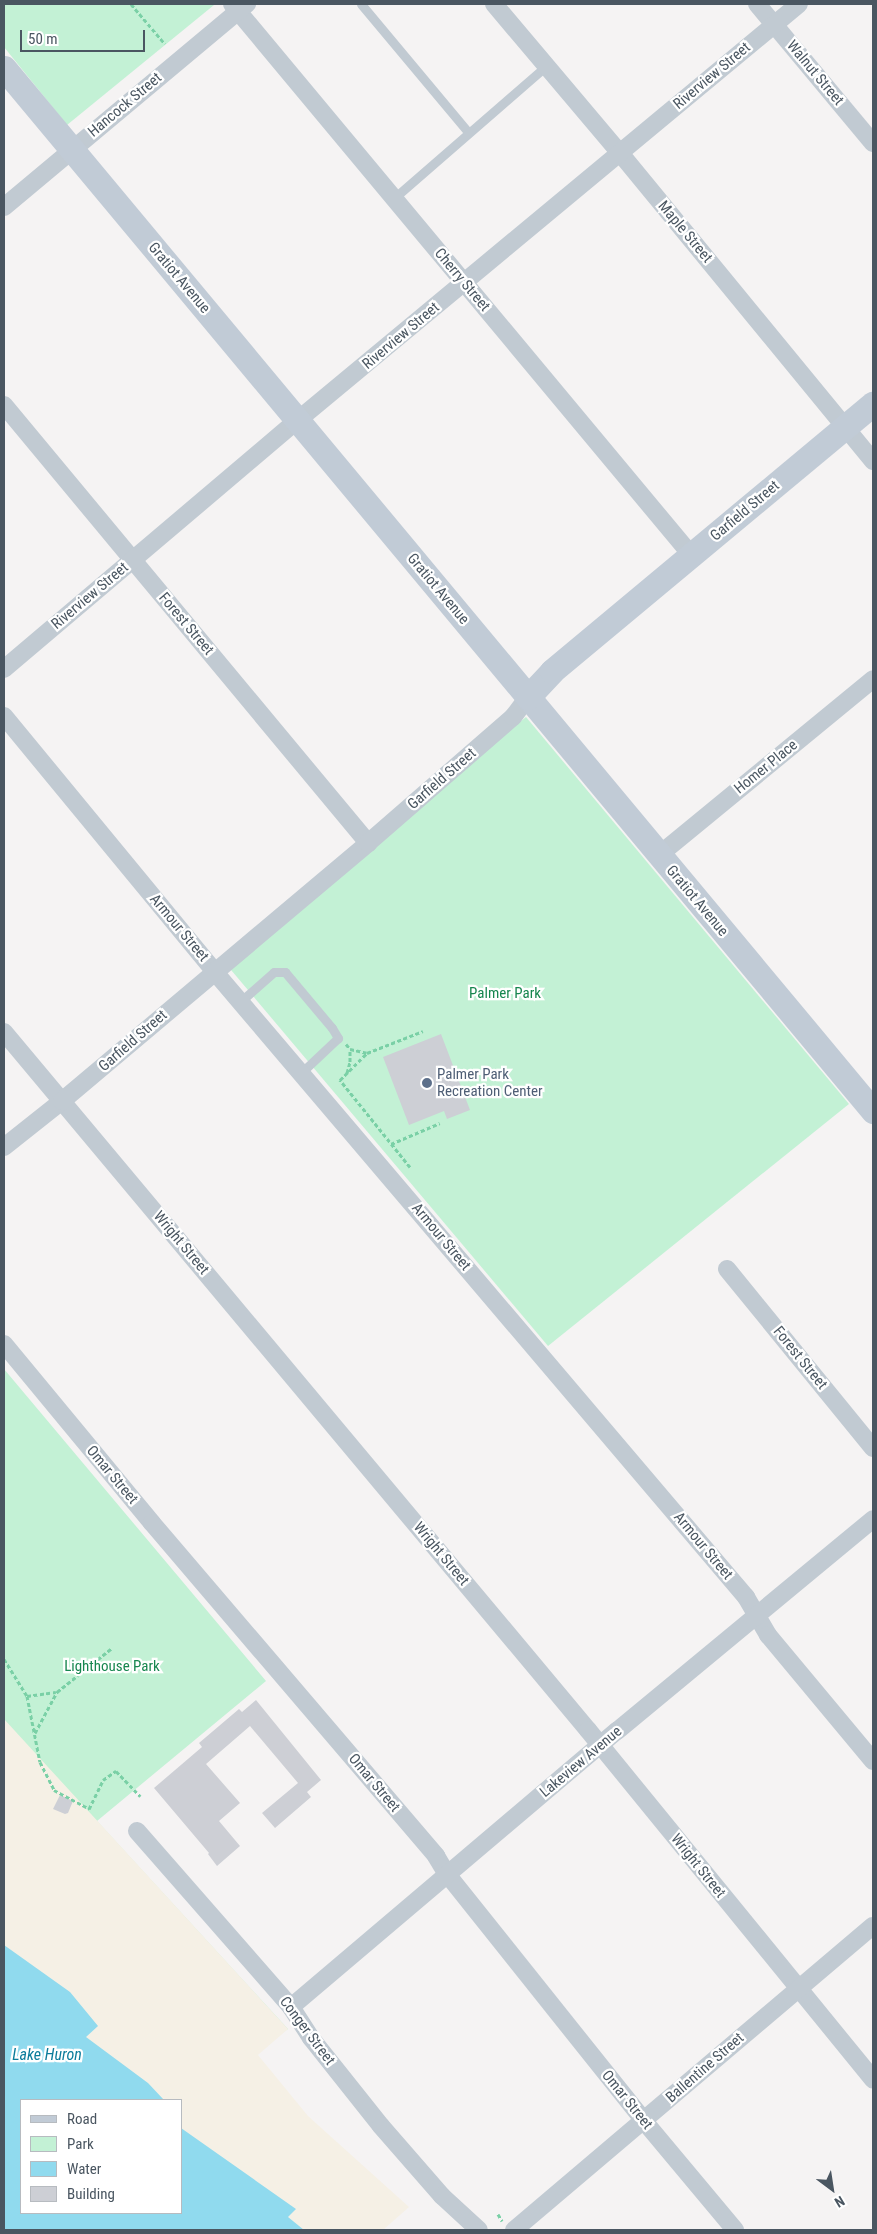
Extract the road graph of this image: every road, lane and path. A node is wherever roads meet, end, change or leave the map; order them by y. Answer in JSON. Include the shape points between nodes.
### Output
{"nodes":[{"id":1,"x":131,"y":4,"type":"edge"},
{"id":2,"x":361,"y":4,"type":"edge"},
{"id":3,"x":494,"y":4,"type":"edge"},
{"id":4,"x":757,"y":4,"type":"edge"},
{"id":5,"x":799,"y":4,"type":"edge"},
{"id":6,"x":239,"y":6,"type":"edge"},
{"id":7,"x":774,"y":24,"type":"junction"},
{"id":8,"x":165,"y":44,"type":"dead end"},
{"id":9,"x":546,"y":66,"type":"junction"},
{"id":10,"x":4,"y":68,"type":"edge"},
{"id":11,"x":468,"y":132,"type":"junction"},
{"id":12,"x":873,"y":142,"type":"edge"},
{"id":13,"x":73,"y":150,"type":"junction"},
{"id":14,"x":620,"y":153,"type":"junction"},
{"id":15,"x":393,"y":198,"type":"junction"},
{"id":16,"x":4,"y":207,"type":"edge"},
{"id":17,"x":465,"y":283,"type":"junction"},
{"id":18,"x":873,"y":404,"type":"edge"},
{"id":19,"x":4,"y":405,"type":"edge"},
{"id":20,"x":298,"y":420,"type":"junction"},
{"id":21,"x":846,"y":426,"type":"junction"},
{"id":22,"x":873,"y":462,"type":"edge"},
{"id":23,"x":692,"y":556,"type":"junction"},
{"id":24,"x":132,"y":560,"type":"junction"},
{"id":25,"x":4,"y":669,"type":"edge"},
{"id":26,"x":873,"y":679,"type":"edge"},
{"id":27,"x":528,"y":697,"type":"junction"},
{"id":28,"x":4,"y":716,"type":"edge"},
{"id":29,"x":368,"y":842,"type":"junction"},
{"id":30,"x":659,"y":855,"type":"junction"},
{"id":31,"x":214,"y":971,"type":"junction"},
{"id":32,"x":241,"y":1001,"type":"junction"},
{"id":33,"x":423,"y":1031,"type":"dead end"},
{"id":34,"x":4,"y":1032,"type":"edge"},
{"id":35,"x":338,"y":1038,"type":"junction"},
{"id":36,"x":350,"y":1049,"type":"junction"},
{"id":37,"x":368,"y":1053,"type":"junction"},
{"id":38,"x":302,"y":1072,"type":"junction"},
{"id":39,"x":346,"y":1074,"type":"junction"},
{"id":40,"x":62,"y":1102,"type":"junction"},
{"id":41,"x":873,"y":1111,"type":"edge"},
{"id":42,"x":440,"y":1123,"type":"dead end"},
{"id":43,"x":391,"y":1144,"type":"junction"},
{"id":44,"x":4,"y":1147,"type":"edge"},
{"id":45,"x":410,"y":1166,"type":"dead end"},
{"id":46,"x":727,"y":1269,"type":"dead end"},
{"id":47,"x":4,"y":1344,"type":"edge"},
{"id":48,"x":873,"y":1448,"type":"edge"},
{"id":49,"x":873,"y":1519,"type":"edge"},
{"id":50,"x":756,"y":1615,"type":"junction"},
{"id":51,"x":112,"y":1648,"type":"dead end"},
{"id":52,"x":4,"y":1659,"type":"edge"},
{"id":53,"x":56,"y":1692,"type":"junction"},
{"id":54,"x":27,"y":1696,"type":"junction"},
{"id":55,"x":35,"y":1734,"type":"junction"},
{"id":56,"x":600,"y":1746,"type":"junction"},
{"id":57,"x":873,"y":1761,"type":"edge"},
{"id":58,"x":140,"y":1796,"type":"dead end"},
{"id":59,"x":137,"y":1831,"type":"dead end"},
{"id":60,"x":447,"y":1874,"type":"junction"},
{"id":61,"x":873,"y":1926,"type":"edge"},
{"id":62,"x":798,"y":1989,"type":"junction"},
{"id":63,"x":291,"y":2007,"type":"junction"},
{"id":64,"x":873,"y":2079,"type":"edge"},
{"id":65,"x":644,"y":2121,"type":"junction"},
{"id":66,"x":479,"y":2230,"type":"edge"},
{"id":67,"x":514,"y":2230,"type":"edge"},
{"id":68,"x":735,"y":2230,"type":"edge"}],
"edges":[{"from":1,"to":8,"type":"path"},
{"from":2,"to":11,"type":"lane"},
{"from":3,"to":9,"type":"street","name":"Maple Street"},
{"from":4,"to":7,"type":"street","name":"Walnut Street"},
{"from":5,"to":7,"type":"street","name":"Riverview Street"},
{"from":6,"to":13,"type":"street","name":"Hancock Street"},
{"from":6,"to":15,"type":"street","name":"Cherry Street"},
{"from":7,"to":12,"type":"street","name":"Walnut Street"},
{"from":7,"to":14,"type":"street","name":"Riverview Street"},
{"from":9,"to":11,"type":"lane"},
{"from":9,"to":14,"type":"street","name":"Maple Street"},
{"from":10,"to":13,"type":"street","name":"Gratiot Avenue"},
{"from":11,"to":15,"type":"lane"},
{"from":13,"to":16,"type":"street","name":"Hancock Street"},
{"from":13,"to":20,"type":"street","name":"Gratiot Avenue"},
{"from":14,"to":17,"type":"street","name":"Riverview Street"},
{"from":14,"to":21,"type":"street","name":"Maple Street"},
{"from":15,"to":17,"type":"street","name":"Cherry Street"},
{"from":17,"to":20,"type":"street","name":"Riverview Street"},
{"from":17,"to":23,"type":"street","name":"Cherry Street"},
{"from":18,"to":21,"type":"street","name":"Garfield Street"},
{"from":19,"to":24,"type":"street","name":"Forest Street"},
{"from":20,"to":24,"type":"street","name":"Riverview Street"},
{"from":20,"to":27,"type":"street","name":"Gratiot Avenue"},
{"from":21,"to":22,"type":"street","name":"Maple Street"},
{"from":21,"to":23,"type":"street","name":"Garfield Street"},
{"from":23,"to":27,"type":"street","name":"Garfield Street","via":[[552,672]]},
{"from":24,"to":25,"type":"street","name":"Riverview Street"},
{"from":24,"to":29,"type":"street","name":"Forest Street"},
{"from":26,"to":30,"type":"street","name":"Homer Place"},
{"from":27,"to":29,"type":"street","name":"Garfield Street","via":[[514,718]]},
{"from":27,"to":30,"type":"street","name":"Gratiot Avenue"},
{"from":28,"to":31,"type":"street","name":"Armour Street"},
{"from":29,"to":31,"type":"street","name":"Garfield Street"},
{"from":30,"to":41,"type":"street","name":"Gratiot Avenue"},
{"from":31,"to":32,"type":"street","name":"Armour Street"},
{"from":31,"to":40,"type":"street","name":"Garfield Street"},
{"from":32,"to":35,"type":"lane","via":[[274,972],[285,972]]},
{"from":32,"to":38,"type":"street","name":"Armour Street"},
{"from":33,"to":37,"type":"path"},
{"from":34,"to":40,"type":"street","name":"Wright Street"},
{"from":35,"to":36,"type":"path"},
{"from":35,"to":38,"type":"lane"},
{"from":36,"to":37,"type":"path"},
{"from":36,"to":39,"type":"path"},
{"from":37,"to":39,"type":"path"},
{"from":38,"to":50,"type":"street","name":"Armour Street","via":[[746,1597]]},
{"from":39,"to":43,"type":"path","via":[[340,1080]]},
{"from":40,"to":44,"type":"street","name":"Garfield Street"},
{"from":40,"to":56,"type":"street","name":"Wright Street"},
{"from":42,"to":43,"type":"path"},
{"from":43,"to":45,"type":"path"},
{"from":46,"to":48,"type":"street","name":"Forest Street"},
{"from":47,"to":60,"type":"street","name":"Omar Street","via":[[436,1856]]},
{"from":49,"to":50,"type":"street","name":"Lakeview Avenue"},
{"from":50,"to":56,"type":"street","name":"Lakeview Avenue"},
{"from":50,"to":57,"type":"street","name":"Armour Street","via":[[768,1634]]},
{"from":51,"to":53,"type":"path"},
{"from":52,"to":54,"type":"path"},
{"from":53,"to":54,"type":"path"},
{"from":53,"to":55,"type":"path"},
{"from":54,"to":55,"type":"path"},
{"from":55,"to":58,"type":"path","via":[[40,1762],[54,1790],[90,1809],[103,1780],[116,1771]]},
{"from":56,"to":60,"type":"street","name":"Lakeview Avenue"},
{"from":56,"to":62,"type":"street","name":"Wright Street"},
{"from":59,"to":63,"type":"street","name":"Conger Street"},
{"from":60,"to":63,"type":"street","name":"Lakeview Avenue"},
{"from":60,"to":65,"type":"street","name":"Omar Street"},
{"from":61,"to":62,"type":"street","name":"Ballentine Street"},
{"from":62,"to":64,"type":"street","name":"Wright Street"},
{"from":62,"to":65,"type":"street","name":"Ballentine Street"},
{"from":63,"to":66,"type":"street","name":"Conger Street","via":[[311,2038],[381,2126],[442,2196]]},
{"from":65,"to":67,"type":"street","name":"Ballentine Street"},
{"from":65,"to":68,"type":"street","name":"Omar Street"}]}
